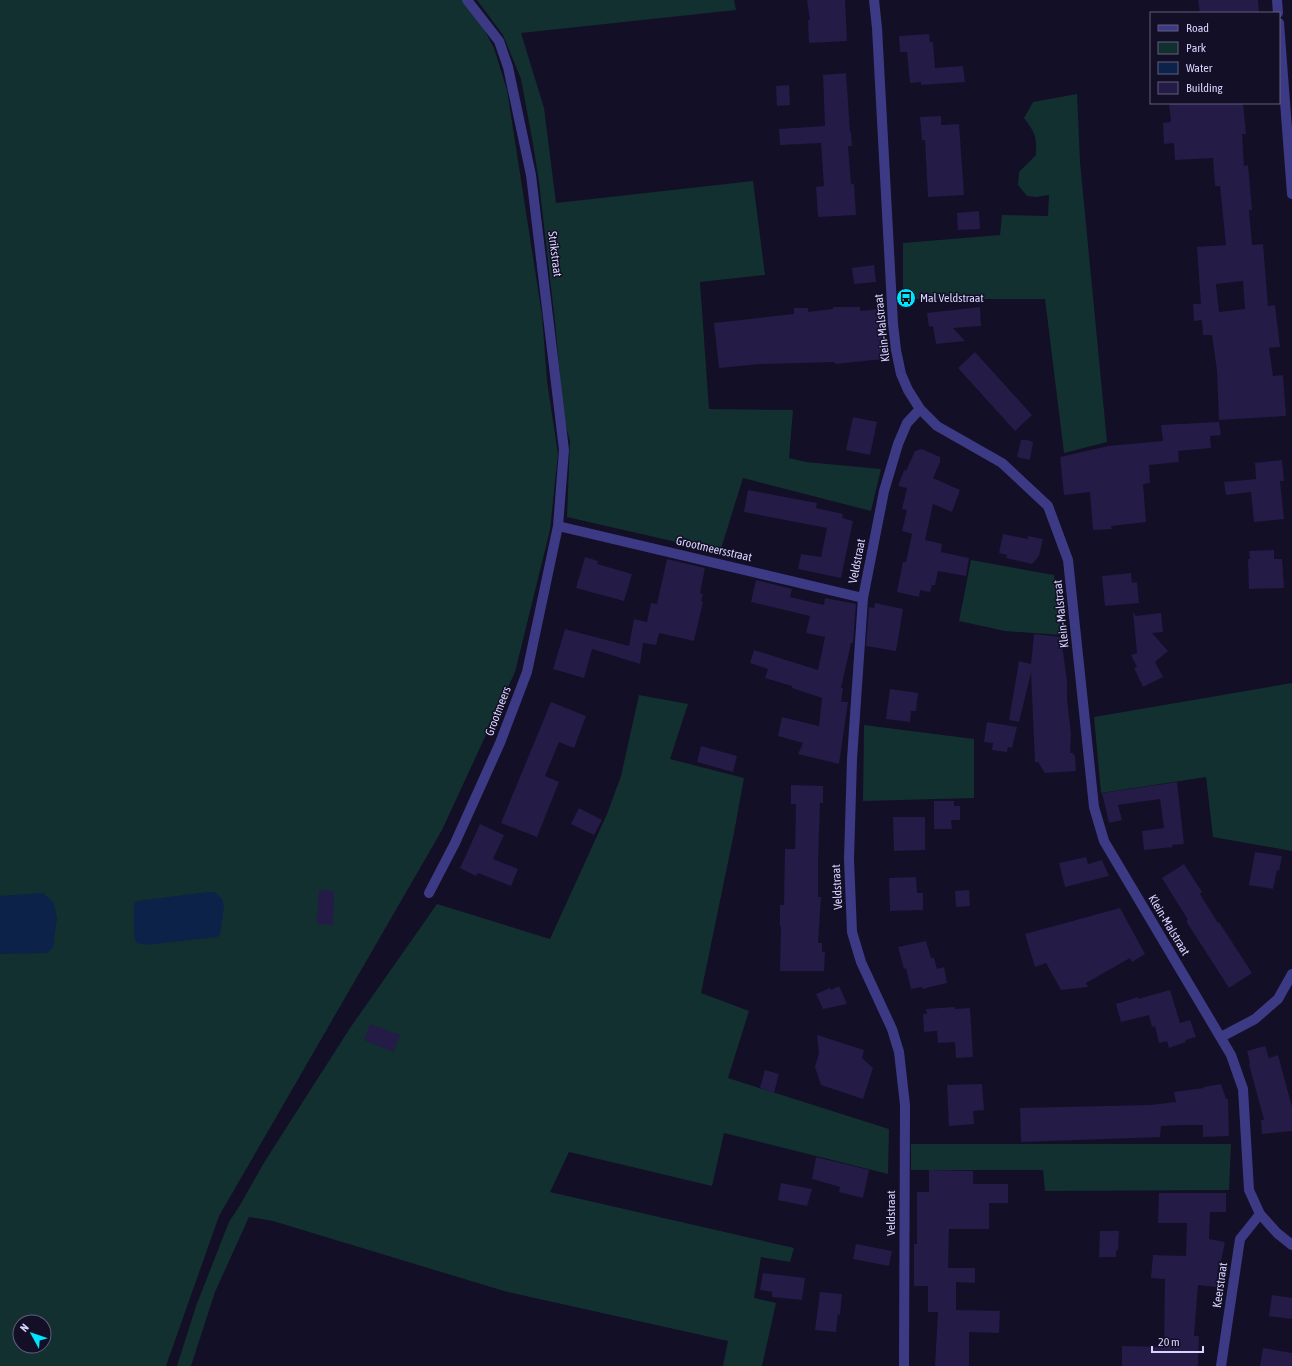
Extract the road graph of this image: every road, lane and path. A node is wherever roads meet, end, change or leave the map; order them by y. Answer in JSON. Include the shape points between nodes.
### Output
{"nodes":[{"id":1,"x":467,"y":0,"type":"edge"},
{"id":2,"x":874,"y":0,"type":"edge"},
{"id":3,"x":1277,"y":0,"type":"edge"},
{"id":4,"x":1278,"y":12,"type":"edge"},
{"id":5,"x":1280,"y":36,"type":"edge"},
{"id":6,"x":1292,"y":194,"type":"edge"},
{"id":7,"x":920,"y":409,"type":"junction"},
{"id":8,"x":558,"y":526,"type":"junction"},
{"id":9,"x":863,"y":598,"type":"junction"},
{"id":10,"x":429,"y":893,"type":"dead end"},
{"id":11,"x":1292,"y":974,"type":"edge"},
{"id":12,"x":1221,"y":1037,"type":"junction"},
{"id":13,"x":1260,"y":1214,"type":"junction"},
{"id":14,"x":1292,"y":1245,"type":"edge"},
{"id":15,"x":904,"y":1366,"type":"edge"},
{"id":16,"x":1221,"y":1366,"type":"edge"}],
"edges":[{"from":1,"to":8,"type":"street","name":"Strikstraat","via":[[499,41],[508,67],[531,175],[564,450]]},
{"from":2,"to":7,"type":"street","name":"Klein-Malstraat","via":[[893,324],[901,374]]},
{"from":3,"to":4,"type":"street"},
{"from":5,"to":6,"type":"street"},
{"from":7,"to":9,"type":"street","name":"Veldstraat","via":[[907,423],[898,444],[886,484]]},
{"from":7,"to":12,"type":"street","name":"Klein-Malstraat","via":[[937,426],[1002,463],[1048,506],[1068,560],[1094,807],[1104,841]]},
{"from":8,"to":9,"type":"street","name":"Grootmeersstraat"},
{"from":8,"to":10,"type":"street","name":"Grootmeers","via":[[527,672],[500,743],[455,843]]},
{"from":9,"to":15,"type":"street","name":"Veldstraat","via":[[852,759],[849,858],[852,932],[861,962],[892,1029],[899,1052],[905,1105]]},
{"from":11,"to":12,"type":"street","via":[[1278,999],[1255,1019]]},
{"from":12,"to":13,"type":"street","name":"Klein-Malstraat","via":[[1232,1055],[1243,1089],[1249,1190]]},
{"from":13,"to":14,"type":"street","name":"Klein-Malstraat"},
{"from":13,"to":16,"type":"street","name":"Keerstraat","via":[[1240,1239]]}]}
